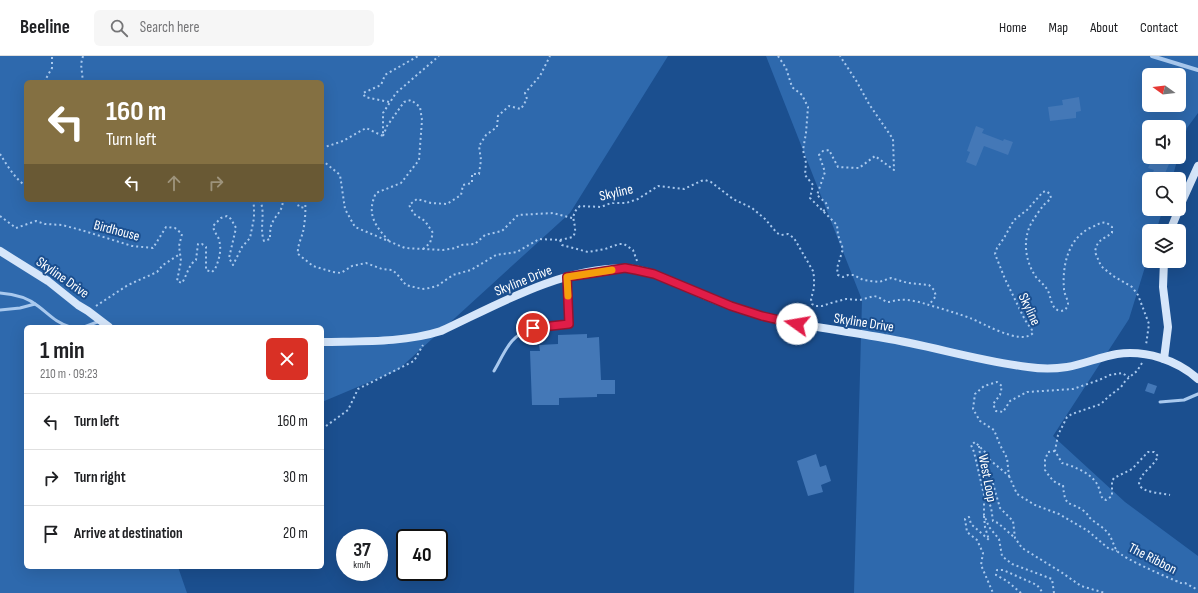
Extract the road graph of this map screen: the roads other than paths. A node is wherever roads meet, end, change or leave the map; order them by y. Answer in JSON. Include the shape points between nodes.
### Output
{"nodes":[{"id":1,"x":1152,"y":56,"type":"edge"},
{"id":2,"x":1198,"y":70,"type":"edge"},
{"id":3,"x":1198,"y":166,"type":"edge"},
{"id":4,"x":1186,"y":193,"type":"edge"},
{"id":5,"x":0,"y":251,"type":"edge"},
{"id":6,"x":1163,"y":268,"type":"edge"},
{"id":7,"x":567,"y":277,"type":"junction"},
{"id":8,"x":0,"y":293,"type":"edge"},
{"id":9,"x":34,"y":304,"type":"junction"},
{"id":10,"x":0,"y":310,"type":"edge"},
{"id":11,"x":102,"y":321,"type":"junction"},
{"id":12,"x":64,"y":325,"type":"edge"},
{"id":13,"x":90,"y":325,"type":"edge"},
{"id":14,"x":107,"y":325,"type":"edge"},
{"id":15,"x":324,"y":342,"type":"edge"},
{"id":16,"x":1164,"y":359,"type":"junction"},
{"id":17,"x":494,"y":371,"type":"dead end"},
{"id":18,"x":1198,"y":379,"type":"edge"},
{"id":19,"x":1198,"y":394,"type":"edge"},
{"id":20,"x":1160,"y":402,"type":"dead end"}],
"edges":[{"from":1,"to":2,"type":"street"},
{"from":3,"to":4,"type":"street"},
{"from":5,"to":11,"type":"street","name":"Skyline Drive","via":[[48,281]]},
{"from":6,"to":16,"type":"street","via":[[1162,287],[1168,327]]},
{"from":7,"to":15,"type":"street","name":"Skyline Drive","via":[[530,289],[428,335],[384,341]]},
{"from":7,"to":16,"type":"street","name":"Skyline Drive","via":[[625,268],[636,270],[654,274],[728,305],[786,322],[883,338],[1027,367],[1060,368],[1130,353]]},
{"from":7,"to":17,"type":"lane","via":[[569,324],[533,328],[522,333],[512,341]]},
{"from":8,"to":9,"type":"lane","via":[[16,295]]},
{"from":9,"to":10,"type":"lane"},
{"from":9,"to":12,"type":"lane"},
{"from":11,"to":13,"type":"lane"},
{"from":11,"to":14,"type":"street","name":"Skyline Drive"},
{"from":16,"to":18,"type":"street","name":"Skyline Drive","via":[[1179,365]]},
{"from":19,"to":20,"type":"lane","via":[[1184,400]]}]}
